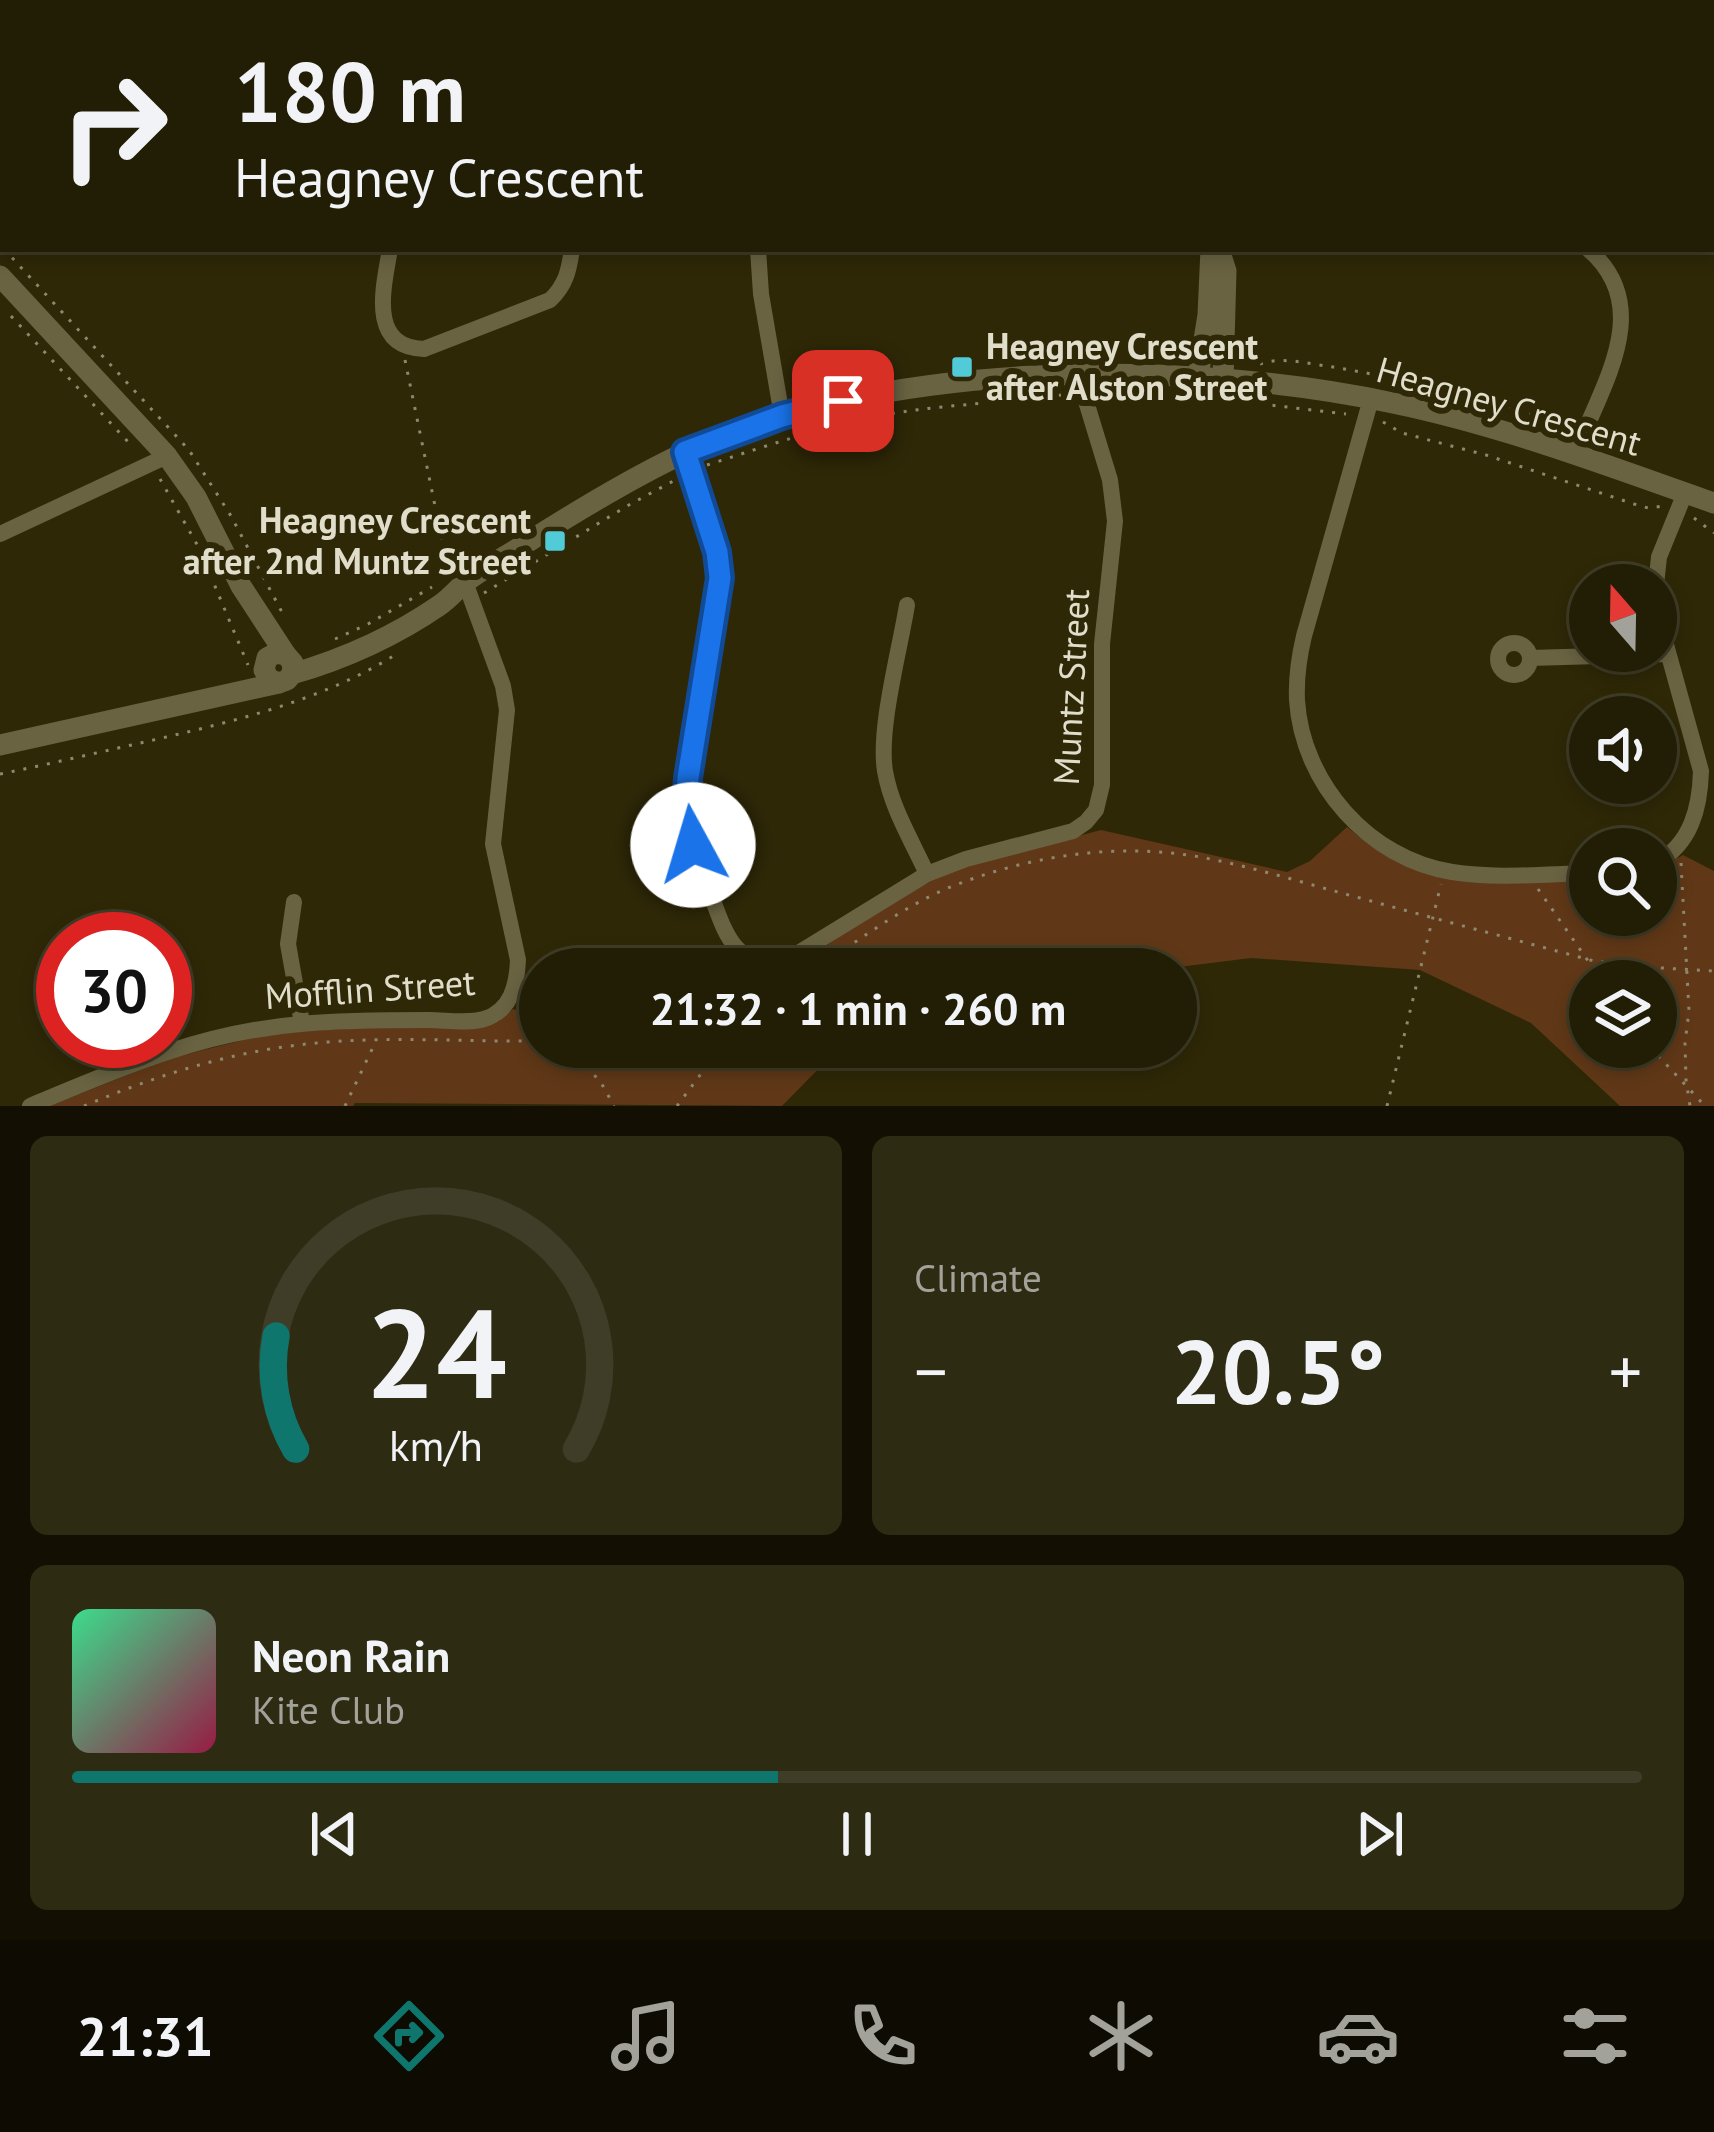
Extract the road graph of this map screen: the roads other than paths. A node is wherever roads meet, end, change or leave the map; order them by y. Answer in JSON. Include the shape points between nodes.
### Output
{"nodes":[{"id":1,"x":389,"y":252,"type":"edge"},
{"id":2,"x":571,"y":252,"type":"edge"},
{"id":3,"x":758,"y":252,"type":"edge"},
{"id":4,"x":1215,"y":252,"type":"edge"},
{"id":5,"x":1216,"y":252,"type":"edge"},
{"id":6,"x":1592,"y":252,"type":"edge"},
{"id":7,"x":4,"y":292,"type":"edge"},
{"id":8,"x":1198,"y":377,"type":"junction"},
{"id":9,"x":1223,"y":380,"type":"junction"},
{"id":10,"x":1080,"y":383,"type":"junction"},
{"id":11,"x":1369,"y":407,"type":"junction"},
{"id":12,"x":782,"y":416,"type":"junction"},
{"id":13,"x":1578,"y":446,"type":"junction"},
{"id":14,"x":159,"y":460,"type":"junction"},
{"id":15,"x":688,"y":461,"type":"junction"},
{"id":16,"x":1682,"y":501,"type":"junction"},
{"id":17,"x":1714,"y":503,"type":"edge"},
{"id":18,"x":0,"y":534,"type":"edge"},
{"id":19,"x":1658,"y":564,"type":"edge"},
{"id":20,"x":468,"y":591,"type":"junction"},
{"id":21,"x":908,"y":605,"type":"dead end"},
{"id":22,"x":1569,"y":657,"type":"edge"},
{"id":23,"x":1530,"y":658,"type":"dead end"},
{"id":24,"x":274,"y":666,"type":"junction"},
{"id":25,"x":1673,"y":672,"type":"edge"},
{"id":26,"x":0,"y":745,"type":"edge"},
{"id":27,"x":1677,"y":846,"type":"edge"},
{"id":28,"x":1569,"y":873,"type":"edge"},
{"id":29,"x":927,"y":874,"type":"junction"},
{"id":30,"x":294,"y":902,"type":"dead end"},
{"id":31,"x":302,"y":1024,"type":"junction"},
{"id":32,"x":110,"y":1068,"type":"edge"},
{"id":33,"x":110,"y":1072,"type":"junction"},
{"id":34,"x":30,"y":1106,"type":"edge"}],
"edges":[{"from":1,"to":2,"type":"street","via":[[382,315],[407,346],[424,349],[550,300],[567,278]]},
{"from":3,"to":12,"type":"street"},
{"from":4,"to":8,"type":"street"},
{"from":5,"to":9,"type":"street","via":[[1226,271]]},
{"from":6,"to":13,"type":"street","via":[[1612,277],[1623,321]]},
{"from":7,"to":14,"type":"street"},
{"from":8,"to":9,"type":"street","name":"Heagney Crescent"},
{"from":8,"to":10,"type":"street","name":"Heagney Crescent"},
{"from":9,"to":11,"type":"street","name":"Heagney Crescent","via":[[1291,386]]},
{"from":10,"to":12,"type":"street","name":"Heagney Crescent","via":[[996,379],[914,388]]},
{"from":10,"to":29,"type":"street","name":"Muntz Street","via":[[1115,521],[1099,802],[1073,831]]},
{"from":11,"to":13,"type":"street","name":"Heagney Crescent"},
{"from":11,"to":28,"type":"street","via":[[1297,668],[1308,752],[1351,820],[1419,864],[1475,875]]},
{"from":12,"to":15,"type":"street","name":"Heagney Crescent"},
{"from":13,"to":16,"type":"street","name":"Heagney Crescent"},
{"from":14,"to":18,"type":"street"},
{"from":14,"to":24,"type":"street","via":[[208,519]]},
{"from":15,"to":20,"type":"street","name":"Heagney Crescent","via":[[620,485]]},
{"from":15,"to":29,"type":"street","name":"Muntz Street","via":[[720,578],[686,805],[724,931],[749,959],[782,963]]},
{"from":16,"to":17,"type":"street","name":"Heagney Crescent"},
{"from":16,"to":19,"type":"street"},
{"from":20,"to":24,"type":"street","name":"Heagney Crescent","via":[[332,651]]},
{"from":20,"to":31,"type":"street","name":"Mofflin Street","via":[[507,710],[493,844],[518,960],[512,997],[479,1020]]},
{"from":21,"to":29,"type":"street","via":[[884,767]]},
{"from":22,"to":23,"type":"street"},
{"from":24,"to":26,"type":"street","name":"Heagney Crescent","via":[[218,696]]},
{"from":25,"to":27,"type":"street","via":[[1699,758],[1700,796]]},
{"from":30,"to":31,"type":"street","via":[[289,944]]},
{"from":31,"to":33,"type":"street","name":"Mofflin Street","via":[[203,1039]]},
{"from":32,"to":33,"type":"street"},
{"from":33,"to":34,"type":"street","name":"Mofflin Street"}]}
